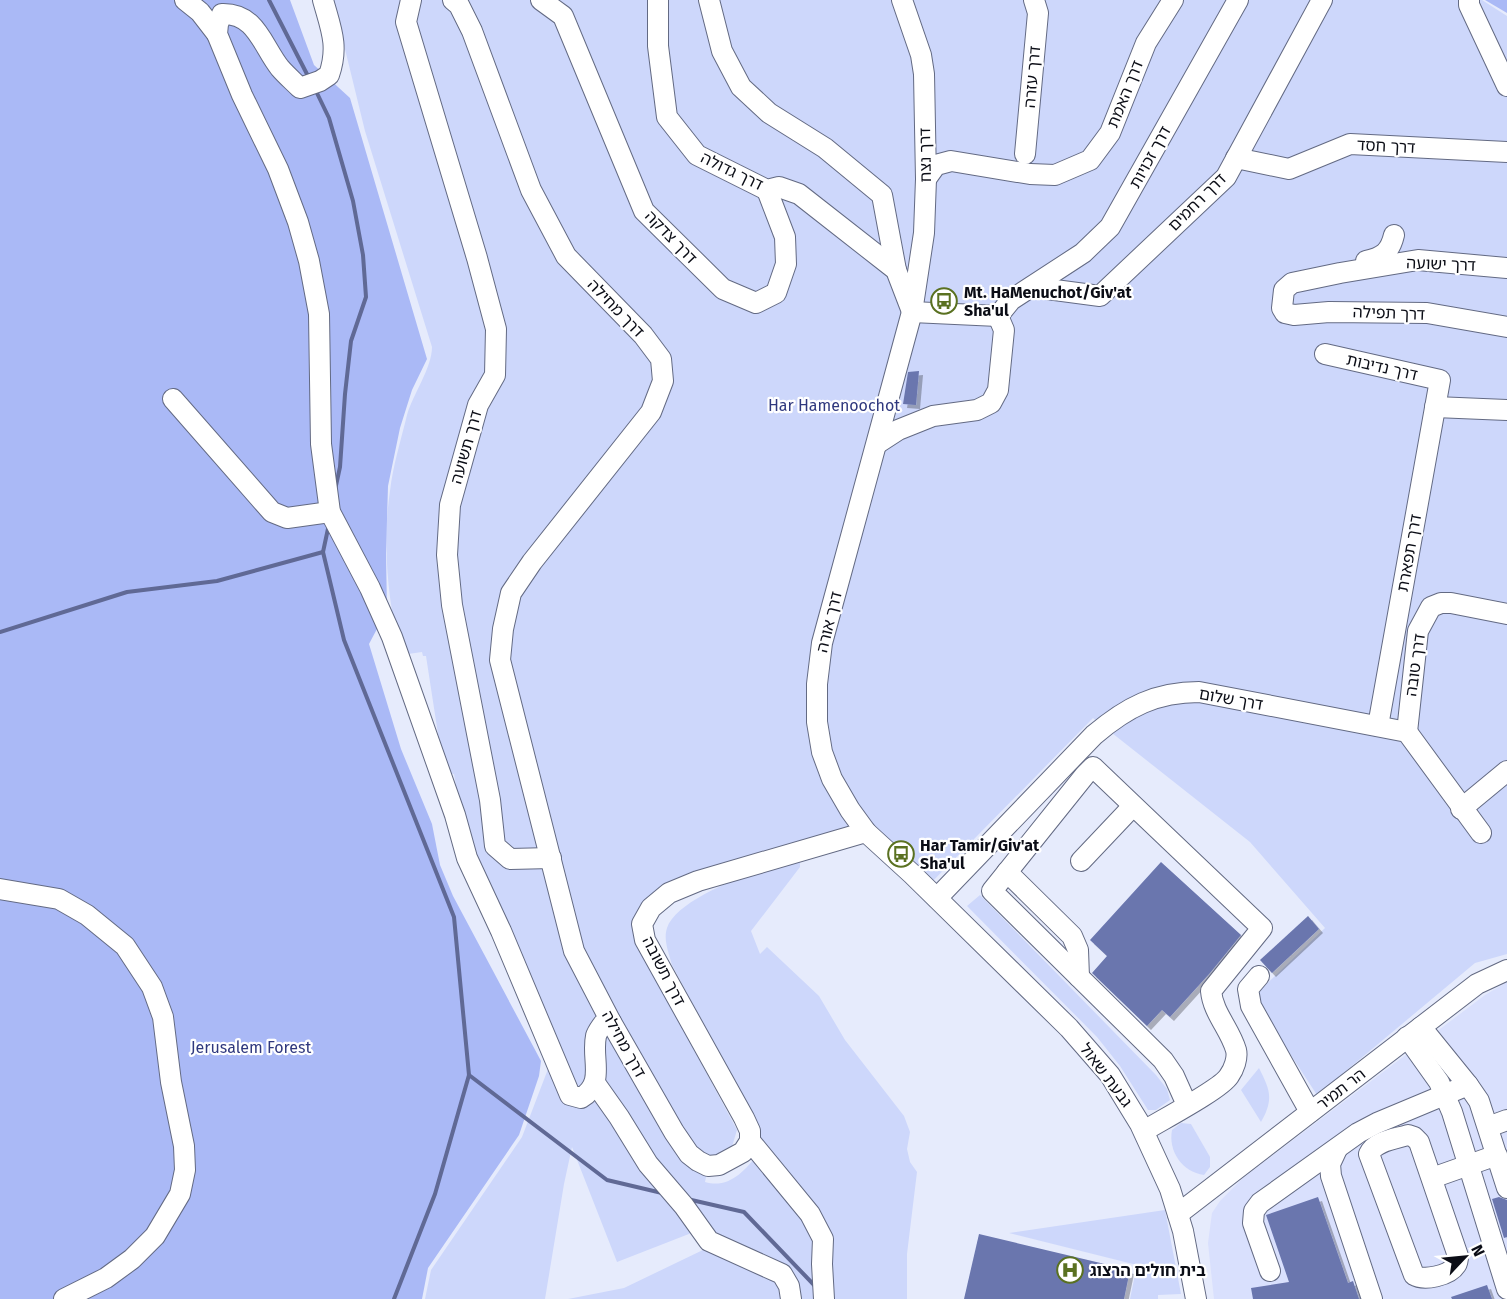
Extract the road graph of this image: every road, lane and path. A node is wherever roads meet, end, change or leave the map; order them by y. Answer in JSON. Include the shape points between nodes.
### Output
{"nodes":[{"id":1,"x":185,"y":0,"type":"edge"},
{"id":2,"x":323,"y":0,"type":"edge"},
{"id":3,"x":411,"y":0,"type":"edge"},
{"id":4,"x":453,"y":0,"type":"edge"},
{"id":5,"x":541,"y":0,"type":"edge"},
{"id":6,"x":658,"y":0,"type":"edge"},
{"id":7,"x":709,"y":0,"type":"edge"},
{"id":8,"x":902,"y":0,"type":"edge"},
{"id":9,"x":1034,"y":0,"type":"edge"},
{"id":10,"x":1173,"y":0,"type":"edge"},
{"id":11,"x":1238,"y":0,"type":"edge"},
{"id":12,"x":1322,"y":0,"type":"edge"},
{"id":13,"x":1469,"y":0,"type":"edge"},
{"id":14,"x":217,"y":34,"type":"junction"},
{"id":15,"x":1507,"y":87,"type":"edge"},
{"id":16,"x":1507,"y":152,"type":"edge"},
{"id":17,"x":1025,"y":154,"type":"dead end"},
{"id":18,"x":1236,"y":158,"type":"junction"},
{"id":19,"x":926,"y":179,"type":"junction"},
{"id":20,"x":767,"y":190,"type":"junction"},
{"id":21,"x":1394,"y":235,"type":"dead end"},
{"id":22,"x":1507,"y":268,"type":"edge"},
{"id":23,"x":896,"y":270,"type":"junction"},
{"id":24,"x":1340,"y":273,"type":"junction"},
{"id":25,"x":1032,"y":287,"type":"junction"},
{"id":26,"x":912,"y":312,"type":"junction"},
{"id":27,"x":998,"y":316,"type":"junction"},
{"id":28,"x":1507,"y":327,"type":"edge"},
{"id":29,"x":1324,"y":354,"type":"dead end"},
{"id":30,"x":1440,"y":380,"type":"joint"},
{"id":31,"x":173,"y":399,"type":"dead end"},
{"id":32,"x":1435,"y":407,"type":"junction"},
{"id":33,"x":1507,"y":410,"type":"edge"},
{"id":34,"x":878,"y":443,"type":"junction"},
{"id":35,"x":330,"y":512,"type":"junction"},
{"id":36,"x":1507,"y":614,"type":"edge"},
{"id":37,"x":1378,"y":726,"type":"junction"},
{"id":38,"x":1407,"y":732,"type":"junction"},
{"id":39,"x":1507,"y":771,"type":"edge"},
{"id":40,"x":1133,"y":806,"type":"junction"},
{"id":41,"x":1461,"y":809,"type":"junction"},
{"id":42,"x":866,"y":832,"type":"junction"},
{"id":43,"x":1480,"y":833,"type":"dead end"},
{"id":44,"x":551,"y":858,"type":"junction"},
{"id":45,"x":1080,"y":861,"type":"dead end"},
{"id":46,"x":0,"y":889,"type":"edge"},
{"id":47,"x":937,"y":898,"type":"junction"},
{"id":48,"x":1507,"y":970,"type":"edge"},
{"id":49,"x":1259,"y":976,"type":"dead end"},
{"id":50,"x":611,"y":1022,"type":"junction"},
{"id":51,"x":1414,"y":1032,"type":"junction"},
{"id":52,"x":595,"y":1083,"type":"junction"},
{"id":53,"x":1468,"y":1085,"type":"junction"},
{"id":54,"x":1445,"y":1095,"type":"junction"},
{"id":55,"x":1187,"y":1105,"type":"junction"},
{"id":56,"x":1310,"y":1112,"type":"junction"},
{"id":57,"x":1498,"y":1123,"type":"edge"},
{"id":58,"x":1144,"y":1131,"type":"junction"},
{"id":59,"x":750,"y":1141,"type":"junction"},
{"id":60,"x":1336,"y":1149,"type":"junction"},
{"id":61,"x":1497,"y":1155,"type":"junction"},
{"id":62,"x":1470,"y":1166,"type":"junction"},
{"id":63,"x":1432,"y":1178,"type":"junction"},
{"id":64,"x":1507,"y":1188,"type":"edge"},
{"id":65,"x":1178,"y":1214,"type":"junction"},
{"id":66,"x":1270,"y":1271,"type":"dead end"},
{"id":67,"x":1507,"y":1289,"type":"edge"},
{"id":68,"x":64,"y":1299,"type":"edge"},
{"id":69,"x":791,"y":1299,"type":"edge"},
{"id":70,"x":824,"y":1299,"type":"edge"},
{"id":71,"x":1196,"y":1299,"type":"edge"},
{"id":72,"x":1372,"y":1299,"type":"edge"}],
"edges":[{"from":1,"to":14,"type":"street"},
{"from":2,"to":14,"type":"street","via":[[335,58],[329,75],[300,88],[245,20],[235,14],[222,14]]},
{"from":3,"to":44,"type":"street","name":"דרך תשועה","via":[[406,22],[496,329],[495,375],[478,405],[450,506],[447,555],[452,605],[490,800],[495,846],[510,859]]},
{"from":4,"to":44,"type":"street","name":"דרך מחילה","via":[[472,31],[531,190],[566,256],[643,335],[661,359],[663,381],[651,412],[510,593],[500,660]]},
{"from":5,"to":20,"type":"street","name":"דרך צדקה","via":[[563,16],[644,211],[723,289],[756,303],[776,293],[786,264],[785,237]]},
{"from":6,"to":20,"type":"street","name":"דרך גדולה","via":[[658,46],[667,117],[697,155]]},
{"from":7,"to":23,"type":"street","via":[[722,51],[741,87],[882,195]]},
{"from":8,"to":19,"type":"street","name":"דרך נצח","via":[[924,74]]},
{"from":9,"to":17,"type":"street","name":"דרך עזרה","via":[[1038,13]]},
{"from":10,"to":19,"type":"street","name":"דרך האמת","via":[[1146,43],[1110,133],[1089,160],[1055,175],[951,161],[936,165]]},
{"from":11,"to":25,"type":"street","name":"דרך זכויות","via":[[1110,227],[1083,253]]},
{"from":12,"to":18,"type":"street","name":"דרך רחמים"},
{"from":13,"to":15,"type":"street"},
{"from":14,"to":35,"type":"street","via":[[290,200],[315,284],[321,444]]},
{"from":16,"to":18,"type":"street","name":"דרך חסד","via":[[1350,144],[1289,169]]},
{"from":18,"to":25,"type":"street","name":"דרך רחמים","via":[[1226,177],[1100,296]]},
{"from":19,"to":26,"type":"street","name":"דרך נצח","via":[[924,233]]},
{"from":20,"to":23,"type":"street","name":"דרך גדולה","via":[[779,187],[799,194]]},
{"from":21,"to":24,"type":"street","via":[[1383,256],[1343,267]]},
{"from":22,"to":24,"type":"street","name":"דרך ישועה","via":[[1418,260]]},
{"from":23,"to":26,"type":"street"},
{"from":24,"to":28,"type":"street","name":"דרך תפילה","via":[[1292,282],[1284,290],[1285,313],[1427,313]]},
{"from":25,"to":27,"type":"street","name":"דרך זכויות","via":[[1011,300]]},
{"from":26,"to":27,"type":"street"},
{"from":26,"to":34,"type":"street","name":"דרך אורה"},
{"from":27,"to":34,"type":"street","via":[[1004,330],[998,390],[991,403],[977,410],[933,416]]},
{"from":29,"to":30,"type":"street","name":"דרך נדיבות"},
{"from":30,"to":32,"type":"street","name":"דרך תפארת"},
{"from":31,"to":35,"type":"street","via":[[272,512],[287,518]]},
{"from":32,"to":33,"type":"street"},
{"from":32,"to":37,"type":"street","name":"דרך תפארת"},
{"from":34,"to":42,"type":"street","name":"דרך אורה","via":[[822,644],[817,684],[822,752],[832,779]]},
{"from":35,"to":52,"type":"street","via":[[392,637],[467,858],[570,1095],[581,1098]]},
{"from":36,"to":38,"type":"street","name":"דרך טובה","via":[[1450,603],[1431,607],[1418,631]]},
{"from":37,"to":38,"type":"street","name":"דרך שלום"},
{"from":37,"to":47,"type":"street","name":"דרך שלום","via":[[1200,692],[1159,696],[1118,715],[1094,735]]},
{"from":38,"to":41,"type":"street"},
{"from":39,"to":41,"type":"street"},
{"from":40,"to":45,"type":"street"},
{"from":40,"to":55,"type":"street","via":[[1262,928],[1211,991],[1212,1002],[1236,1051],[1236,1060],[1228,1078]]},
{"from":40,"to":55,"type":"street","via":[[1093,767],[992,891],[1163,1060]]},
{"from":41,"to":43,"type":"street"},
{"from":42,"to":47,"type":"street","name":"דרך אורה"},
{"from":42,"to":59,"type":"street","name":"דרך תשובה","via":[[698,881],[669,893],[651,908],[642,924],[645,940],[744,1118]]},
{"from":44,"to":50,"type":"street","name":"דרך מחילה","via":[[574,951]]},
{"from":46,"to":68,"type":"street","via":[[59,898],[125,946],[152,987],[163,1017],[184,1146],[180,1194],[155,1236],[106,1278]]},
{"from":47,"to":58,"type":"street","name":"גבעת שאול","via":[[1087,1048],[1110,1075]]},
{"from":48,"to":51,"type":"street","name":"הר תמיר","via":[[1477,984]]},
{"from":49,"to":56,"type":"street","via":[[1248,989],[1251,1006]]},
{"from":50,"to":52,"type":"street","via":[[603,1024],[596,1036]]},
{"from":50,"to":59,"type":"street","name":"דרך מחילה","via":[[689,1154],[708,1166],[719,1165],[743,1152]]},
{"from":51,"to":53,"type":"street"},
{"from":51,"to":54,"type":"street"},
{"from":51,"to":56,"type":"street","name":"הר תמיר"},
{"from":52,"to":69,"type":"street","via":[[648,1164],[709,1241],[782,1274]]},
{"from":53,"to":54,"type":"street"},
{"from":53,"to":57,"type":"street"},
{"from":54,"to":60,"type":"street","via":[[1377,1123]]},
{"from":54,"to":62,"type":"street"},
{"from":55,"to":58,"type":"street"},
{"from":56,"to":65,"type":"street","name":"הר תמיר"},
{"from":57,"to":61,"type":"street"},
{"from":58,"to":65,"type":"street","name":"גבעת שאול"},
{"from":59,"to":70,"type":"street","via":[[810,1214],[823,1239]]},
{"from":60,"to":66,"type":"street","via":[[1254,1211],[1253,1223]]},
{"from":60,"to":72,"type":"street","via":[[1330,1164],[1331,1176]]},
{"from":61,"to":62,"type":"street"},
{"from":61,"to":64,"type":"street"},
{"from":62,"to":63,"type":"street"},
{"from":62,"to":67,"type":"street"},
{"from":63,"to":63,"type":"street","via":[[1414,1137],[1408,1135],[1371,1149],[1369,1154],[1411,1269],[1419,1278],[1452,1270],[1457,1264],[1456,1246]]},
{"from":65,"to":71,"type":"street","name":"גבעת שאול"}]}
